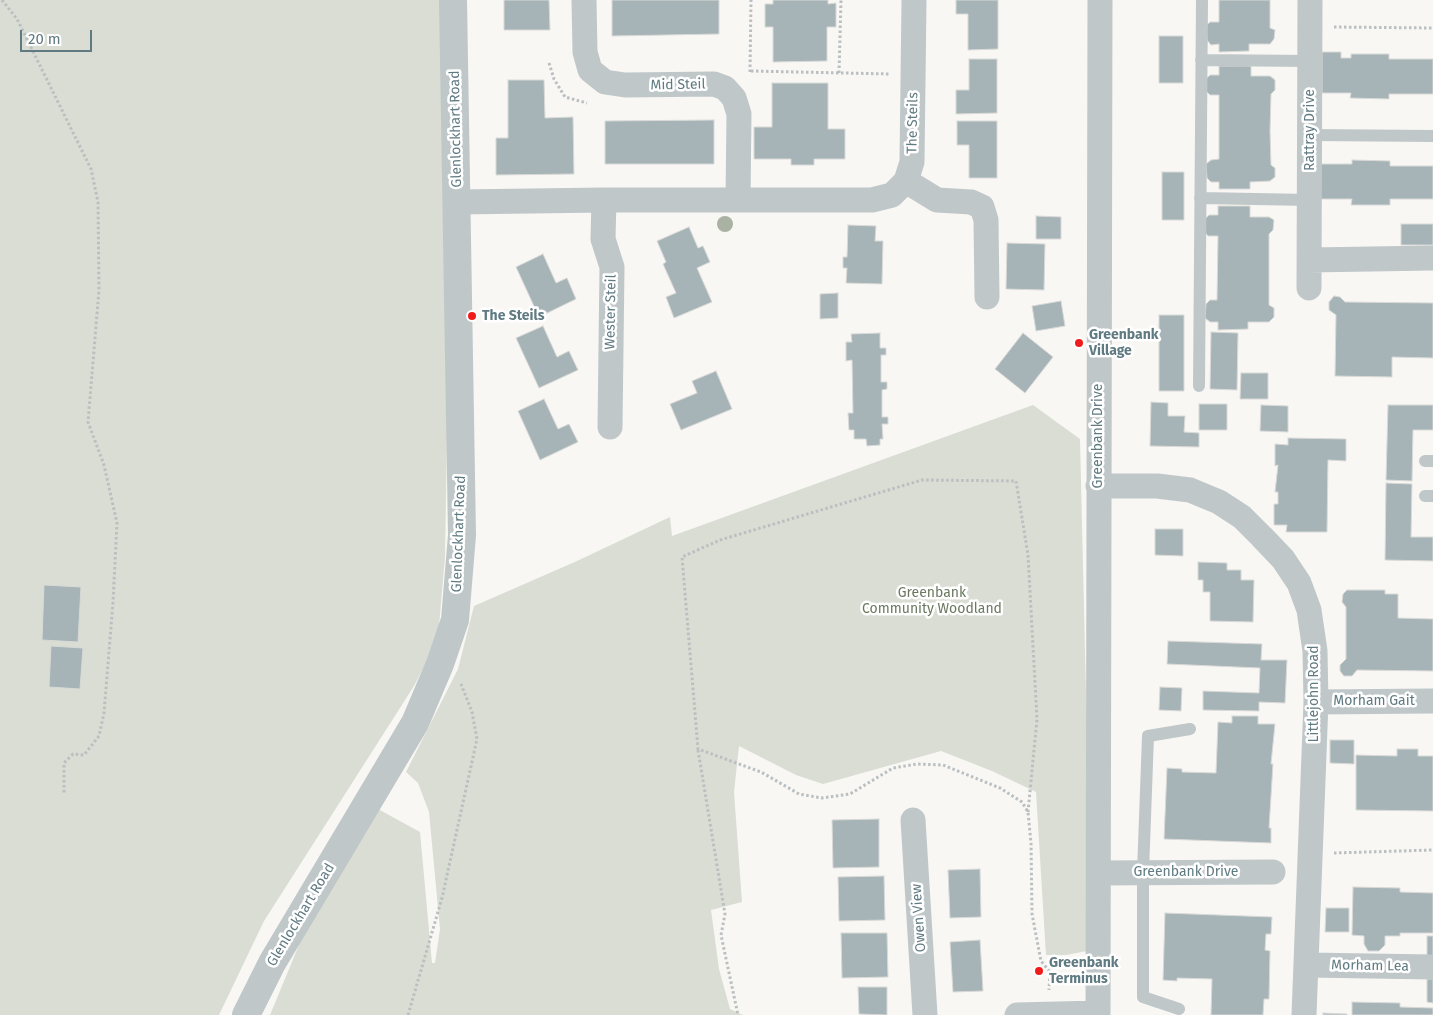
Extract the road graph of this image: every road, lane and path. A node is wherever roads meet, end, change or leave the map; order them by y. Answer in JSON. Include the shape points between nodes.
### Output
{"nodes":[{"id":1,"x":2,"y":0,"type":"edge"},
{"id":2,"x":454,"y":0,"type":"edge"},
{"id":3,"x":584,"y":0,"type":"edge"},
{"id":4,"x":751,"y":0,"type":"edge"},
{"id":5,"x":841,"y":0,"type":"edge"},
{"id":6,"x":914,"y":0,"type":"edge"},
{"id":7,"x":1100,"y":0,"type":"edge"},
{"id":8,"x":1202,"y":0,"type":"edge"},
{"id":9,"x":1310,"y":0,"type":"edge"},
{"id":10,"x":1310,"y":27,"type":"junction"},
{"id":11,"x":1433,"y":28,"type":"edge"},
{"id":12,"x":1201,"y":60,"type":"junction"},
{"id":13,"x":1310,"y":61,"type":"junction"},
{"id":14,"x":549,"y":63,"type":"dead end"},
{"id":15,"x":751,"y":71,"type":"junction"},
{"id":16,"x":839,"y":73,"type":"junction"},
{"id":17,"x":913,"y":75,"type":"junction"},
{"id":18,"x":734,"y":98,"type":"junction"},
{"id":19,"x":587,"y":103,"type":"dead end"},
{"id":20,"x":1310,"y":135,"type":"junction"},
{"id":21,"x":1433,"y":136,"type":"edge"},
{"id":22,"x":906,"y":181,"type":"junction"},
{"id":23,"x":1200,"y":198,"type":"junction"},
{"id":24,"x":604,"y":200,"type":"junction"},
{"id":25,"x":738,"y":200,"type":"junction"},
{"id":26,"x":1310,"y":200,"type":"junction"},
{"id":27,"x":458,"y":202,"type":"junction"},
{"id":28,"x":1433,"y":258,"type":"edge"},
{"id":29,"x":1310,"y":260,"type":"junction"},
{"id":30,"x":1309,"y":288,"type":"dead end"},
{"id":31,"x":987,"y":297,"type":"dead end"},
{"id":32,"x":1199,"y":386,"type":"dead end"},
{"id":33,"x":610,"y":427,"type":"dead end"},
{"id":34,"x":1098,"y":486,"type":"junction"},
{"id":35,"x":440,"y":664,"type":"junction"},
{"id":36,"x":1433,"y":701,"type":"edge"},
{"id":37,"x":1316,"y":702,"type":"junction"},
{"id":38,"x":1190,"y":729,"type":"dead end"},
{"id":39,"x":698,"y":749,"type":"junction"},
{"id":40,"x":64,"y":793,"type":"dead end"},
{"id":41,"x":1028,"y":812,"type":"junction"},
{"id":42,"x":913,"y":820,"type":"dead end"},
{"id":43,"x":1433,"y":850,"type":"edge"},
{"id":44,"x":1310,"y":854,"type":"junction"},
{"id":45,"x":1143,"y":872,"type":"junction"},
{"id":46,"x":1273,"y":872,"type":"dead end"},
{"id":47,"x":1099,"y":873,"type":"junction"},
{"id":48,"x":1307,"y":965,"type":"junction"},
{"id":49,"x":1433,"y":967,"type":"edge"},
{"id":50,"x":1179,"y":1009,"type":"dead end"},
{"id":51,"x":1047,"y":1014,"type":"edge"},
{"id":52,"x":1098,"y":1014,"type":"edge"},
{"id":53,"x":246,"y":1015,"type":"edge"},
{"id":54,"x":408,"y":1015,"type":"edge"},
{"id":55,"x":738,"y":1015,"type":"edge"},
{"id":56,"x":925,"y":1015,"type":"edge"},
{"id":57,"x":1016,"y":1015,"type":"edge"},
{"id":58,"x":1304,"y":1015,"type":"edge"}],
"edges":[{"from":1,"to":40,"type":"path","via":[[17,20],[90,169],[98,202],[99,290],[88,422],[104,465],[117,523],[114,592],[105,704],[98,736],[84,755],[73,754],[64,763]]},
{"from":2,"to":27,"type":"street","name":"Glenlockhart Road"},
{"from":3,"to":18,"type":"street","name":"Mid Steil","via":[[585,52],[590,70],[605,82],[625,85],[714,84],[725,88]]},
{"from":4,"to":15,"type":"path"},
{"from":5,"to":16,"type":"path"},
{"from":6,"to":17,"type":"street","name":"The Steils"},
{"from":7,"to":34,"type":"street","name":"Greenbank Drive"},
{"from":8,"to":12,"type":"lane"},
{"from":9,"to":10,"type":"street","name":"Rattray Drive"},
{"from":10,"to":11,"type":"path"},
{"from":10,"to":13,"type":"street","name":"Rattray Drive"},
{"from":12,"to":13,"type":"lane"},
{"from":12,"to":23,"type":"lane"},
{"from":13,"to":20,"type":"street","name":"Rattray Drive"},
{"from":14,"to":19,"type":"path","via":[[565,96]]},
{"from":15,"to":16,"type":"path"},
{"from":15,"to":18,"type":"path"},
{"from":16,"to":17,"type":"path"},
{"from":17,"to":22,"type":"street","name":"The Steils","via":[[912,162]]},
{"from":18,"to":25,"type":"street","via":[[739,114]]},
{"from":20,"to":21,"type":"lane"},
{"from":20,"to":26,"type":"street","name":"Rattray Drive"},
{"from":22,"to":25,"type":"street","via":[[892,195],[872,200]]},
{"from":22,"to":31,"type":"street","via":[[937,200],[971,202],[982,207],[986,220]]},
{"from":23,"to":26,"type":"lane"},
{"from":23,"to":32,"type":"lane"},
{"from":24,"to":25,"type":"street"},
{"from":24,"to":27,"type":"street"},
{"from":24,"to":33,"type":"street","name":"Wester Steil","via":[[602,239],[612,267]]},
{"from":26,"to":29,"type":"street","name":"Rattray Drive"},
{"from":27,"to":35,"type":"street","name":"Glenlockhart Road","via":[[462,536],[455,620]]},
{"from":28,"to":29,"type":"street"},
{"from":29,"to":30,"type":"street","name":"Rattray Drive"},
{"from":34,"to":37,"type":"street","name":"Littlejohn Road","via":[[1157,486],[1190,490],[1219,502],[1242,517],[1283,559],[1299,583],[1310,610]]},
{"from":34,"to":47,"type":"street","name":"Greenbank Drive"},
{"from":35,"to":53,"type":"street","name":"Glenlockhart Road","via":[[400,752],[272,963]]},
{"from":35,"to":54,"type":"path","via":[[461,684],[472,712],[477,739],[442,898]]},
{"from":36,"to":37,"type":"street","name":"Morham Gait"},
{"from":37,"to":44,"type":"street","name":"Littlejohn Road"},
{"from":38,"to":45,"type":"lane","via":[[1148,736]]},
{"from":39,"to":41,"type":"path","via":[[761,772],[799,794],[822,798],[850,794],[902,765],[943,766],[1000,788],[1022,802]]},
{"from":39,"to":41,"type":"path","via":[[682,557],[720,540],[922,480],[1016,481],[1028,555],[1037,719]]},
{"from":39,"to":55,"type":"path","via":[[725,914],[721,935]]},
{"from":41,"to":51,"type":"path","via":[[1032,914],[1041,961],[1050,972]]},
{"from":42,"to":56,"type":"street","name":"Owen View"},
{"from":43,"to":44,"type":"path"},
{"from":44,"to":48,"type":"street","name":"Littlejohn Road"},
{"from":45,"to":46,"type":"street","name":"Greenbank Drive"},
{"from":45,"to":47,"type":"street","name":"Greenbank Drive"},
{"from":45,"to":50,"type":"lane","via":[[1143,998]]},
{"from":47,"to":52,"type":"street","name":"Greenbank Drive"},
{"from":48,"to":49,"type":"street","name":"Morham Lea"},
{"from":48,"to":58,"type":"street","name":"Littlejohn Road"},
{"from":51,"to":52,"type":"street"},
{"from":51,"to":57,"type":"street"}]}
